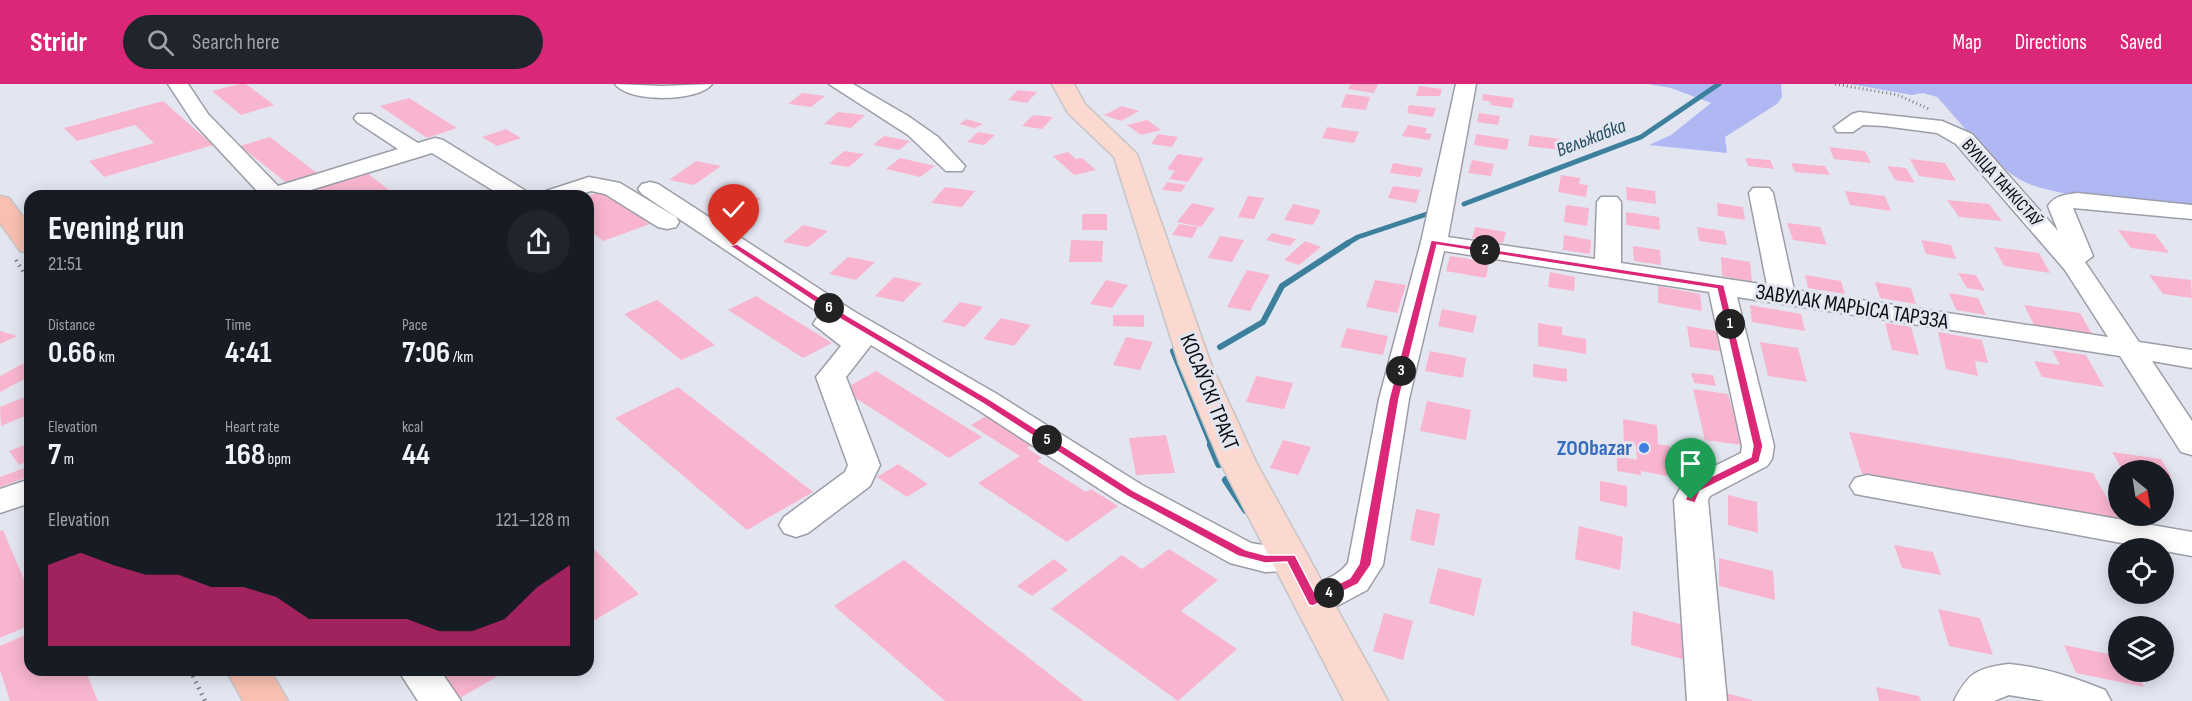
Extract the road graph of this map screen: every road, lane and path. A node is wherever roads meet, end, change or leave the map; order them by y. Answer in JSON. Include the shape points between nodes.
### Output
{"nodes":[{"id":1,"x":178,"y":84,"type":"edge"},
{"id":2,"x":625,"y":84,"type":"edge"},
{"id":3,"x":702,"y":84,"type":"edge"},
{"id":4,"x":839,"y":84,"type":"edge"},
{"id":5,"x":1063,"y":84,"type":"edge"},
{"id":6,"x":1466,"y":84,"type":"edge"},
{"id":7,"x":1835,"y":84,"type":"edge"},
{"id":8,"x":364,"y":118,"type":"dead end"},
{"id":9,"x":1845,"y":127,"type":"dead end"},
{"id":10,"x":1949,"y":129,"type":"junction"},
{"id":11,"x":415,"y":151,"type":"junction"},
{"id":12,"x":954,"y":166,"type":"dead end"},
{"id":13,"x":650,"y":189,"type":"dead end"},
{"id":14,"x":266,"y":190,"type":"edge"},
{"id":15,"x":290,"y":190,"type":"edge"},
{"id":16,"x":509,"y":190,"type":"edge"},
{"id":17,"x":572,"y":190,"type":"edge"},
{"id":18,"x":1761,"y":193,"type":"dead end"},
{"id":19,"x":1609,"y":202,"type":"dead end"},
{"id":20,"x":0,"y":204,"type":"edge"},
{"id":21,"x":2192,"y":212,"type":"edge"},
{"id":22,"x":24,"y":237,"type":"edge"},
{"id":23,"x":1434,"y":242,"type":"junction"},
{"id":24,"x":2075,"y":266,"type":"junction"},
{"id":25,"x":1608,"y":269,"type":"junction"},
{"id":26,"x":1721,"y":287,"type":"junction"},
{"id":27,"x":1782,"y":297,"type":"junction"},
{"id":28,"x":2128,"y":350,"type":"junction"},
{"id":29,"x":2192,"y":359,"type":"edge"},
{"id":30,"x":2192,"y":445,"type":"edge"},
{"id":31,"x":1867,"y":486,"type":"dead end"},
{"id":32,"x":24,"y":492,"type":"edge"},
{"id":33,"x":0,"y":502,"type":"edge"},
{"id":34,"x":796,"y":525,"type":"dead end"},
{"id":35,"x":2192,"y":544,"type":"edge"},
{"id":36,"x":1290,"y":558,"type":"junction"},
{"id":37,"x":1313,"y":602,"type":"junction"},
{"id":38,"x":193,"y":676,"type":"edge"},
{"id":39,"x":251,"y":676,"type":"edge"},
{"id":40,"x":422,"y":676,"type":"edge"},
{"id":41,"x":205,"y":701,"type":"edge"},
{"id":42,"x":266,"y":701,"type":"edge"},
{"id":43,"x":441,"y":701,"type":"edge"},
{"id":44,"x":1366,"y":701,"type":"edge"},
{"id":45,"x":1707,"y":701,"type":"edge"},
{"id":46,"x":1974,"y":701,"type":"edge"},
{"id":47,"x":2091,"y":701,"type":"edge"}],
"edges":[{"from":1,"to":14,"type":"street","via":[[200,118]]},
{"from":2,"to":3,"type":"street","via":[[644,92],[671,93]]},
{"from":4,"to":12,"type":"street","via":[[921,135],[942,150]]},
{"from":5,"to":36,"type":"main road","name":"КОСАЎСКІ ТРАКТ","via":[[1076,108],[1125,154],[1195,364],[1238,462]]},
{"from":6,"to":23,"type":"street"},
{"from":7,"to":10,"type":"path","via":[[1923,103]]},
{"from":8,"to":11,"type":"street"},
{"from":9,"to":10,"type":"street","name":"ВУЛІЦА ТАНКІСТАЎ","via":[[1859,118]]},
{"from":10,"to":24,"type":"street","name":"ВУЛІЦА ТАНКІСТАЎ","via":[[1995,171]]},
{"from":11,"to":15,"type":"street"},
{"from":11,"to":16,"type":"street","via":[[435,145],[442,147]]},
{"from":13,"to":36,"type":"street","via":[[845,318],[986,401],[1130,494],[1242,554],[1265,559]]},
{"from":17,"to":34,"type":"street","via":[[589,184],[612,188],[856,344],[831,377],[864,465],[858,478]]},
{"from":18,"to":27,"type":"street"},
{"from":19,"to":25,"type":"street"},
{"from":20,"to":22,"type":"highway"},
{"from":21,"to":24,"type":"street","name":"ВУЛІЦА ТАНКІСТАЎ","via":[[2065,202],[2060,206],[2061,214],[2082,263]]},
{"from":23,"to":25,"type":"street","name":"ЗАВУЛАК МАРЫСА ТАРЭЗА"},
{"from":23,"to":37,"type":"street","via":[[1394,399],[1365,565],[1354,581]]},
{"from":24,"to":28,"type":"street","name":"ВУЛІЦА ТАНКІСТАЎ"},
{"from":25,"to":26,"type":"street","name":"ЗАВУЛАК МАРЫСА ТАРЭЗА"},
{"from":26,"to":27,"type":"street","name":"ЗАВУЛАК МАРЫСА ТАРЭЗА"},
{"from":26,"to":45,"type":"street","via":[[1758,446],[1756,459],[1696,489],[1691,500]]},
{"from":27,"to":28,"type":"street","name":"ЗАВУЛАК МАРЫСА ТАРЭЗА"},
{"from":28,"to":29,"type":"street"},
{"from":28,"to":30,"type":"street","name":"ВУЛІЦА ТАНКІСТАЎ"},
{"from":31,"to":35,"type":"street"},
{"from":32,"to":33,"type":"street"},
{"from":36,"to":37,"type":"main road","name":"КОСАЎСКІ ТРАКТ"},
{"from":37,"to":44,"type":"main road","name":"КОСАЎСКІ ТРАКТ"},
{"from":38,"to":41,"type":"path"},
{"from":39,"to":42,"type":"highway"},
{"from":40,"to":43,"type":"street"},
{"from":46,"to":47,"type":"street","via":[[1976,692],[1989,682],[2018,680],[2052,685]]}]}
